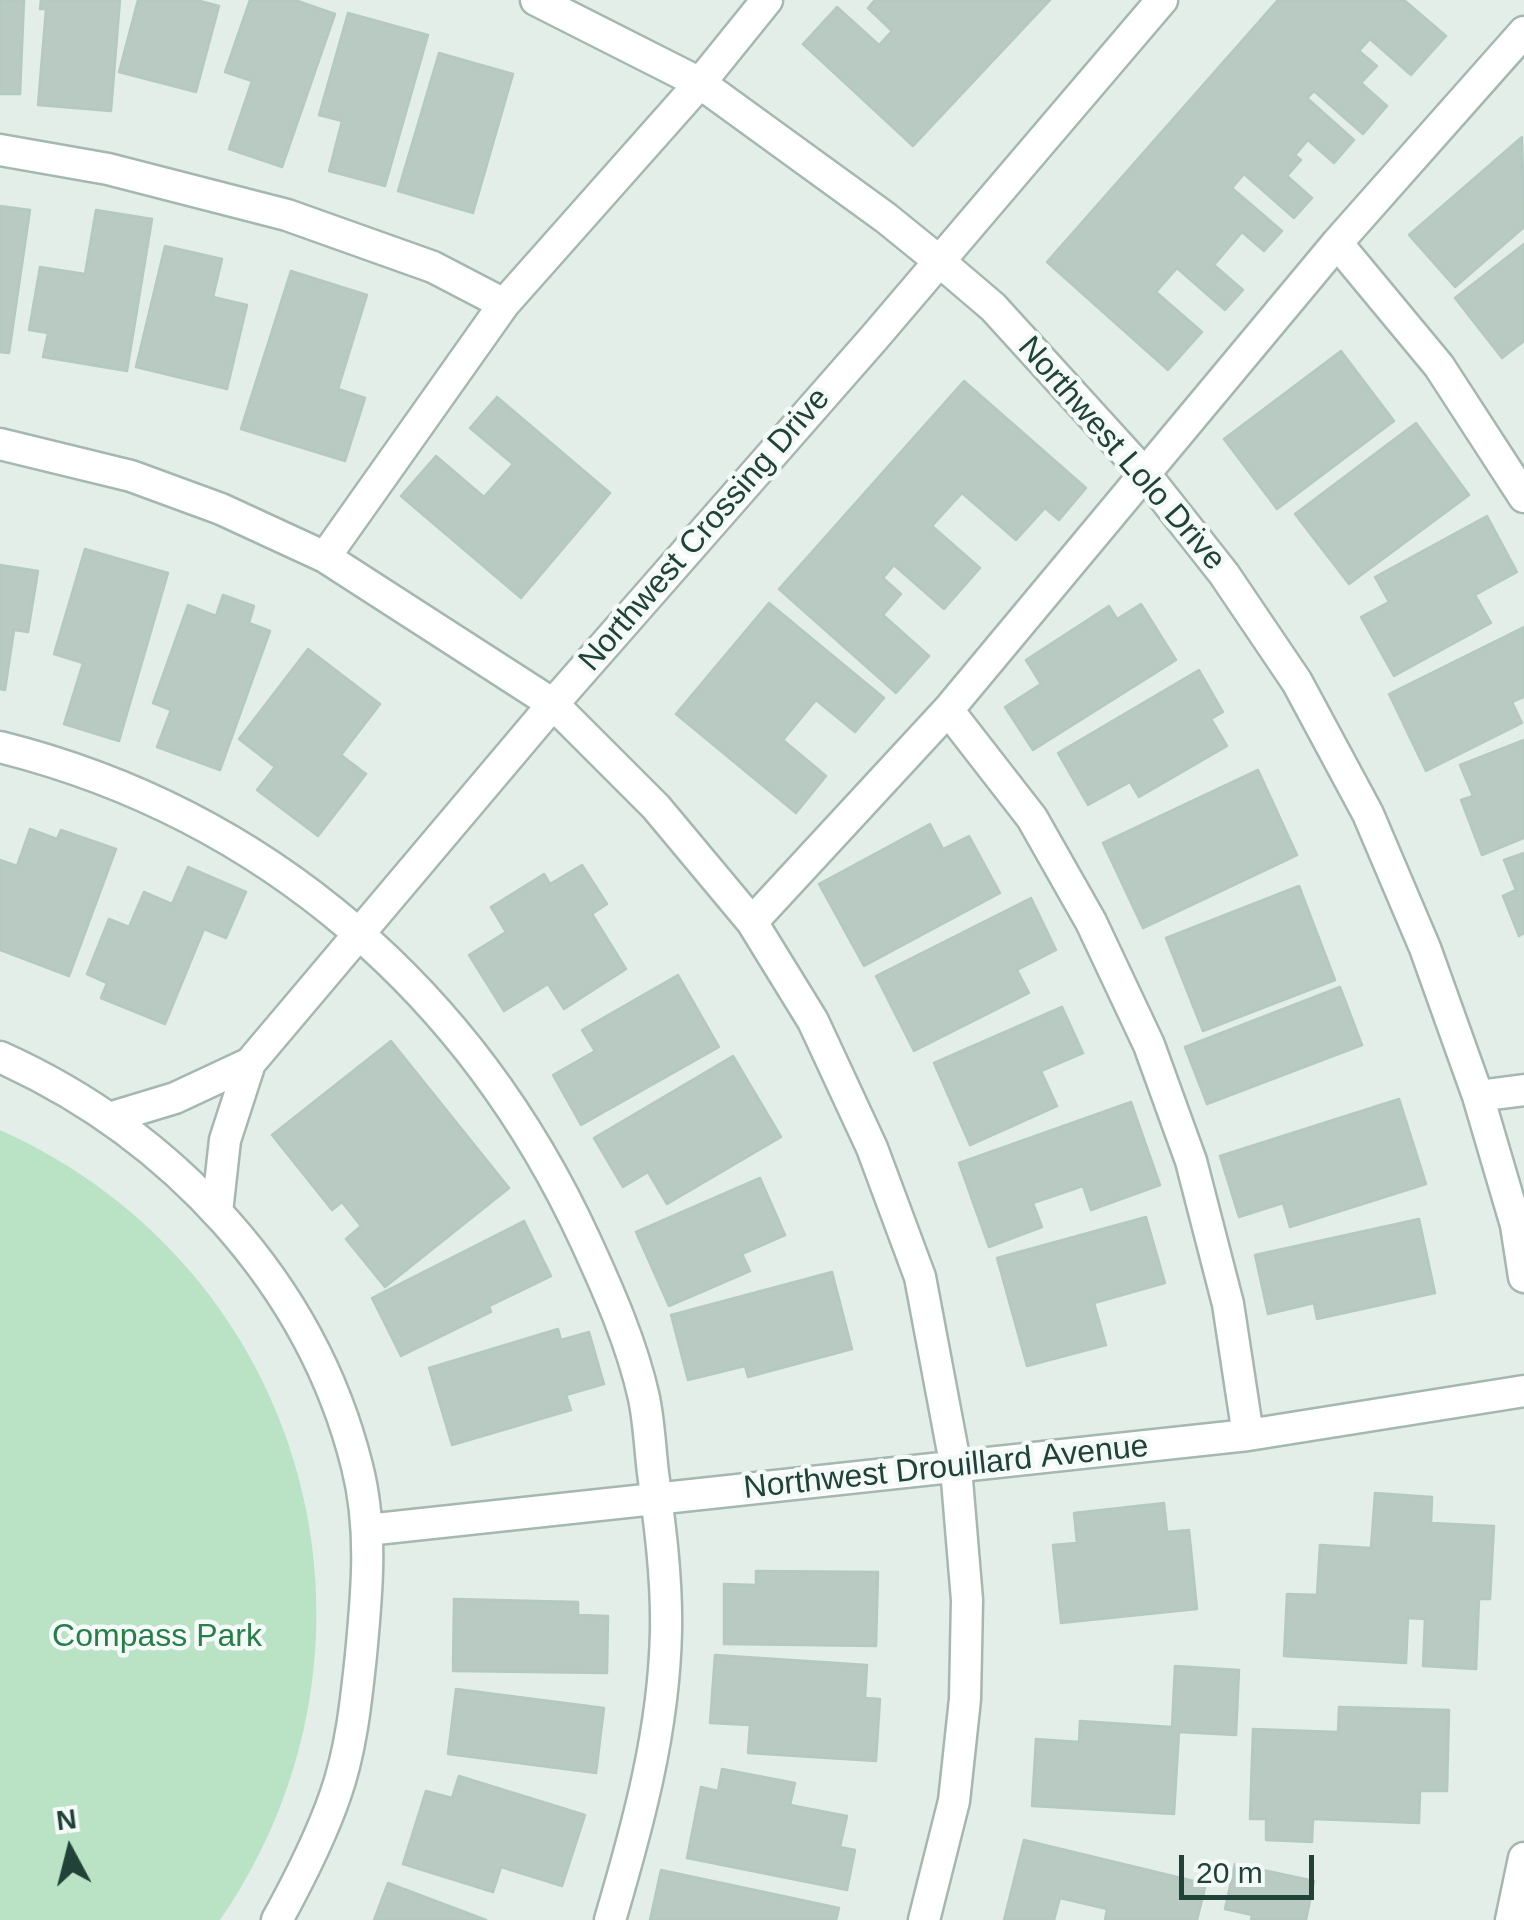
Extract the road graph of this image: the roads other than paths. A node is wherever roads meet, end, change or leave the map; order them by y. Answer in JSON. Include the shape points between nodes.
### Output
{"nodes":[{"id":1,"x":536,"y":0,"type":"edge"},
{"id":2,"x":767,"y":0,"type":"edge"},
{"id":3,"x":1162,"y":0,"type":"edge"},
{"id":4,"x":1524,"y":32,"type":"edge"},
{"id":5,"x":700,"y":83,"type":"junction"},
{"id":6,"x":0,"y":150,"type":"edge"},
{"id":7,"x":1337,"y":243,"type":"junction"},
{"id":8,"x":939,"y":261,"type":"junction"},
{"id":9,"x":504,"y":304,"type":"junction"},
{"id":10,"x":0,"y":444,"type":"edge"},
{"id":11,"x":1145,"y":474,"type":"junction"},
{"id":12,"x":1524,"y":496,"type":"edge"},
{"id":13,"x":325,"y":557,"type":"junction"},
{"id":14,"x":553,"y":704,"type":"junction"},
{"id":15,"x":948,"y":710,"type":"junction"},
{"id":16,"x":0,"y":747,"type":"edge"},
{"id":17,"x":752,"y":922,"type":"junction"},
{"id":18,"x":360,"y":934,"type":"junction"},
{"id":19,"x":0,"y":1057,"type":"edge"},
{"id":20,"x":250,"y":1063,"type":"junction"},
{"id":21,"x":1524,"y":1090,"type":"edge"},
{"id":22,"x":1478,"y":1096,"type":"junction"},
{"id":23,"x":109,"y":1118,"type":"junction"},
{"id":24,"x":218,"y":1212,"type":"junction"},
{"id":25,"x":1524,"y":1277,"type":"edge"},
{"id":26,"x":1524,"y":1391,"type":"edge"},
{"id":27,"x":1248,"y":1435,"type":"junction"},
{"id":28,"x":956,"y":1468,"type":"junction"},
{"id":29,"x":656,"y":1499,"type":"junction"},
{"id":30,"x":367,"y":1530,"type":"junction"},
{"id":31,"x":1524,"y":1858,"type":"edge"},
{"id":32,"x":277,"y":1920,"type":"edge"},
{"id":33,"x":610,"y":1920,"type":"edge"},
{"id":34,"x":924,"y":1920,"type":"edge"},
{"id":35,"x":1512,"y":1920,"type":"edge"}],
"edges":[{"from":1,"to":5,"type":"street","name":"Northwest Lolo Drive"},
{"from":2,"to":5,"type":"street"},
{"from":3,"to":8,"type":"street","name":"Northwest Crossing Drive"},
{"from":4,"to":7,"type":"street"},
{"from":5,"to":8,"type":"street","name":"Northwest Lolo Drive"},
{"from":5,"to":9,"type":"street"},
{"from":6,"to":9,"type":"street","via":[[108,169],[287,216],[433,267]]},
{"from":7,"to":11,"type":"street"},
{"from":7,"to":12,"type":"street","via":[[1440,366]]},
{"from":8,"to":11,"type":"street","name":"Northwest Lolo Drive","via":[[992,306]]},
{"from":8,"to":14,"type":"street","name":"Northwest Crossing Drive"},
{"from":9,"to":13,"type":"street"},
{"from":10,"to":13,"type":"street","via":[[131,476]]},
{"from":11,"to":15,"type":"street"},
{"from":11,"to":22,"type":"street","name":"Northwest Lolo Drive","via":[[1224,574],[1296,682],[1368,814],[1426,948]]},
{"from":13,"to":14,"type":"street"},
{"from":14,"to":17,"type":"street","via":[[656,807]]},
{"from":14,"to":18,"type":"street","name":"Northwest Crossing Drive"},
{"from":15,"to":17,"type":"street"},
{"from":15,"to":27,"type":"street","via":[[1032,818],[1091,922],[1148,1045],[1191,1161],[1224,1286]]},
{"from":16,"to":18,"type":"street","via":[[109,782],[204,827]]},
{"from":17,"to":28,"type":"street","via":[[812,1021],[872,1148],[920,1278]]},
{"from":18,"to":20,"type":"street","name":"Northwest Crossing Drive"},
{"from":18,"to":29,"type":"street","via":[[472,1052],[562,1190],[631,1355],[644,1400]]},
{"from":19,"to":23,"type":"street"},
{"from":20,"to":23,"type":"street","name":"Northwest Crossing Drive","via":[[175,1098]]},
{"from":20,"to":24,"type":"street","name":"Northwest Crossing Drive","via":[[225,1140]]},
{"from":21,"to":22,"type":"street"},
{"from":22,"to":25,"type":"street","name":"Northwest Lolo Drive"},
{"from":23,"to":24,"type":"street"},
{"from":24,"to":30,"type":"street","via":[[278,1284],[328,1374],[358,1467]]},
{"from":26,"to":27,"type":"street","name":"Northwest Drouillard Avenue"},
{"from":27,"to":28,"type":"street","name":"Northwest Drouillard Avenue"},
{"from":28,"to":29,"type":"street","name":"Northwest Drouillard Avenue"},
{"from":28,"to":34,"type":"street","via":[[968,1600],[965,1700],[954,1800]]},
{"from":29,"to":30,"type":"street","name":"Northwest Drouillard Avenue"},
{"from":29,"to":33,"type":"street","via":[[666,1635],[654,1748]]},
{"from":30,"to":32,"type":"street","via":[[354,1721],[336,1793]]},
{"from":31,"to":35,"type":"street"}]}
